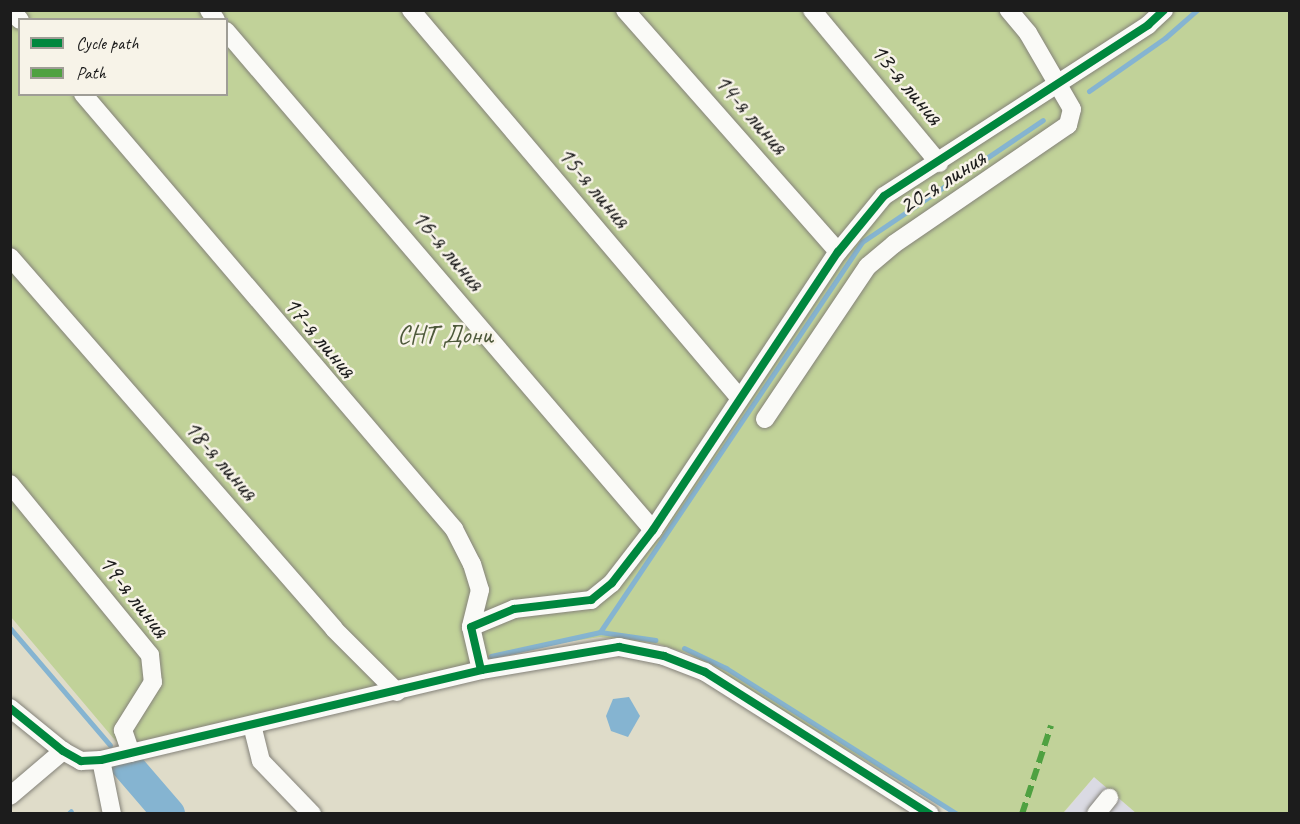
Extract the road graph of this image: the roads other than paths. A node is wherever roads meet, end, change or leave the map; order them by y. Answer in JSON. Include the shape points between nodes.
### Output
{"nodes":[{"id":1,"x":411,"y":10,"type":"edge"},
{"id":2,"x":625,"y":10,"type":"edge"},
{"id":3,"x":812,"y":10,"type":"edge"},
{"id":4,"x":1009,"y":10,"type":"edge"},
{"id":5,"x":1164,"y":10,"type":"edge"},
{"id":6,"x":228,"y":33,"type":"edge"},
{"id":7,"x":1054,"y":84,"type":"junction"},
{"id":8,"x":85,"y":96,"type":"edge"},
{"id":9,"x":939,"y":163,"type":"junction"},
{"id":10,"x":837,"y":252,"type":"junction"},
{"id":11,"x":10,"y":256,"type":"edge"},
{"id":12,"x":738,"y":396,"type":"junction"},
{"id":13,"x":765,"y":419,"type":"dead end"},
{"id":14,"x":10,"y":484,"type":"edge"},
{"id":15,"x":653,"y":530,"type":"junction"},
{"id":16,"x":471,"y":627,"type":"junction"},
{"id":17,"x":481,"y":670,"type":"junction"},
{"id":18,"x":397,"y":692,"type":"junction"},
{"id":19,"x":10,"y":708,"type":"edge"},
{"id":20,"x":252,"y":725,"type":"junction"},
{"id":21,"x":63,"y":751,"type":"junction"},
{"id":22,"x":131,"y":753,"type":"junction"},
{"id":23,"x":101,"y":760,"type":"junction"},
{"id":24,"x":10,"y":796,"type":"edge"},
{"id":25,"x":1109,"y":798,"type":"dead end"},
{"id":26,"x":112,"y":813,"type":"edge"},
{"id":27,"x":312,"y":813,"type":"edge"},
{"id":28,"x":930,"y":813,"type":"edge"},
{"id":29,"x":1096,"y":813,"type":"edge"}],
"edges":[{"from":1,"to":12,"type":"street","name":"15-я линия"},
{"from":2,"to":10,"type":"street","name":"14-я линия"},
{"from":3,"to":9,"type":"street","name":"13-я линия"},
{"from":4,"to":7,"type":"street","name":"20-я линия","via":[[1028,33]]},
{"from":5,"to":7,"type":"street","via":[[1148,25]]},
{"from":6,"to":15,"type":"street","name":"16-я линия"},
{"from":7,"to":9,"type":"street"},
{"from":7,"to":13,"type":"street","name":"20-я линия","via":[[1072,109],[1068,125],[868,266]]},
{"from":8,"to":16,"type":"street","name":"17-я линия","via":[[453,529],[472,564],[480,590]]},
{"from":9,"to":10,"type":"street","via":[[884,196]]},
{"from":10,"to":12,"type":"street"},
{"from":11,"to":18,"type":"street","name":"18-я линия","via":[[334,629]]},
{"from":12,"to":15,"type":"street"},
{"from":14,"to":22,"type":"street","name":"19-я линия","via":[[150,655],[153,682],[123,730]]},
{"from":15,"to":16,"type":"street","via":[[612,583],[591,600],[514,609]]},
{"from":16,"to":17,"type":"street"},
{"from":17,"to":18,"type":"street"},
{"from":17,"to":28,"type":"street","via":[[619,647],[664,656],[705,672]]},
{"from":18,"to":20,"type":"street"},
{"from":19,"to":21,"type":"street"},
{"from":20,"to":22,"type":"street"},
{"from":20,"to":27,"type":"street","via":[[261,761]]},
{"from":21,"to":23,"type":"street","via":[[81,761]]},
{"from":21,"to":24,"type":"street"},
{"from":22,"to":23,"type":"street"},
{"from":23,"to":26,"type":"street"},
{"from":25,"to":29,"type":"street"}]}
